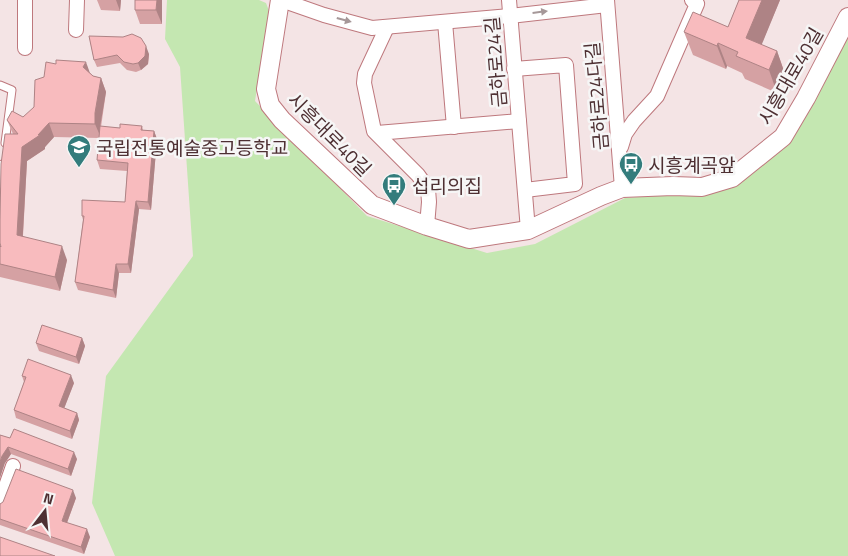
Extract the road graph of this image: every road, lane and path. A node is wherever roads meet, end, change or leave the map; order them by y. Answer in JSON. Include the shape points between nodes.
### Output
{"nodes":[{"id":1,"x":25,"y":0,"type":"edge"},
{"id":2,"x":77,"y":0,"type":"edge"},
{"id":3,"x":280,"y":0,"type":"edge"},
{"id":4,"x":323,"y":0,"type":"edge"},
{"id":5,"x":509,"y":0,"type":"edge"},
{"id":6,"x":692,"y":0,"type":"edge"},
{"id":7,"x":607,"y":2,"type":"edge"},
{"id":8,"x":324,"y":15,"type":"junction"},
{"id":9,"x":510,"y":16,"type":"junction"},
{"id":10,"x":848,"y":17,"type":"edge"},
{"id":11,"x":445,"y":22,"type":"junction"},
{"id":12,"x":387,"y":27,"type":"junction"},
{"id":13,"x":76,"y":30,"type":"dead end"},
{"id":14,"x":24,"y":48,"type":"dead end"},
{"id":15,"x":514,"y":69,"type":"junction"},
{"id":16,"x":0,"y":85,"type":"edge"},
{"id":17,"x":519,"y":121,"type":"junction"},
{"id":18,"x":454,"y":127,"type":"junction"},
{"id":19,"x":376,"y":133,"type":"junction"},
{"id":20,"x":4,"y":151,"type":"edge"},
{"id":21,"x":619,"y":151,"type":"junction"},
{"id":22,"x":2,"y":160,"type":"edge"},
{"id":23,"x":0,"y":185,"type":"edge"},
{"id":24,"x":622,"y":188,"type":"junction"},
{"id":25,"x":525,"y":190,"type":"junction"},
{"id":26,"x":426,"y":226,"type":"junction"},
{"id":27,"x":528,"y":230,"type":"junction"},
{"id":28,"x":13,"y":466,"type":"dead end"},
{"id":29,"x":0,"y":503,"type":"edge"}],
"edges":[{"from":1,"to":14,"type":"street"},
{"from":2,"to":13,"type":"street"},
{"from":3,"to":8,"type":"street"},
{"from":3,"to":26,"type":"street","name":"시흥대로40길","via":[[266,89],[270,106],[372,205]]},
{"from":4,"to":8,"type":"street"},
{"from":5,"to":9,"type":"street","name":"금하로24길"},
{"from":6,"to":21,"type":"street","via":[[697,4],[658,96],[634,120]]},
{"from":9,"to":7,"type":"street","one_way":true},
{"from":7,"to":21,"type":"street","name":"금하로24다길"},
{"from":8,"to":12,"type":"street","one_way":true,"via":[[372,28]]},
{"from":9,"to":11,"type":"street"},
{"from":9,"to":15,"type":"street","name":"금하로24길"},
{"from":10,"to":24,"type":"street","name":"시흥대로40길","via":[[783,137],[732,178],[702,187]]},
{"from":11,"to":12,"type":"street"},
{"from":11,"to":18,"type":"street"},
{"from":12,"to":19,"type":"street","name":"시흥대로40길","via":[[364,83]]},
{"from":15,"to":17,"type":"street","name":"금하로24길"},
{"from":15,"to":25,"type":"street","via":[[566,65],[575,184]]},
{"from":16,"to":20,"type":"lane","via":[[12,90]]},
{"from":17,"to":18,"type":"street","name":"금하로24길"},
{"from":17,"to":25,"type":"street","name":"금하로24길"},
{"from":18,"to":19,"type":"street","name":"금하로24길"},
{"from":19,"to":26,"type":"street","name":"시흥대로40길","via":[[428,189]]},
{"from":21,"to":24,"type":"street","name":"금하로24다길"},
{"from":22,"to":23,"type":"lane"},
{"from":24,"to":27,"type":"street","name":"시흥대로40길"},
{"from":25,"to":27,"type":"street","name":"금하로24길"},
{"from":26,"to":27,"type":"street","name":"시흥대로40길","via":[[469,239]]},
{"from":28,"to":29,"type":"street"}]}
